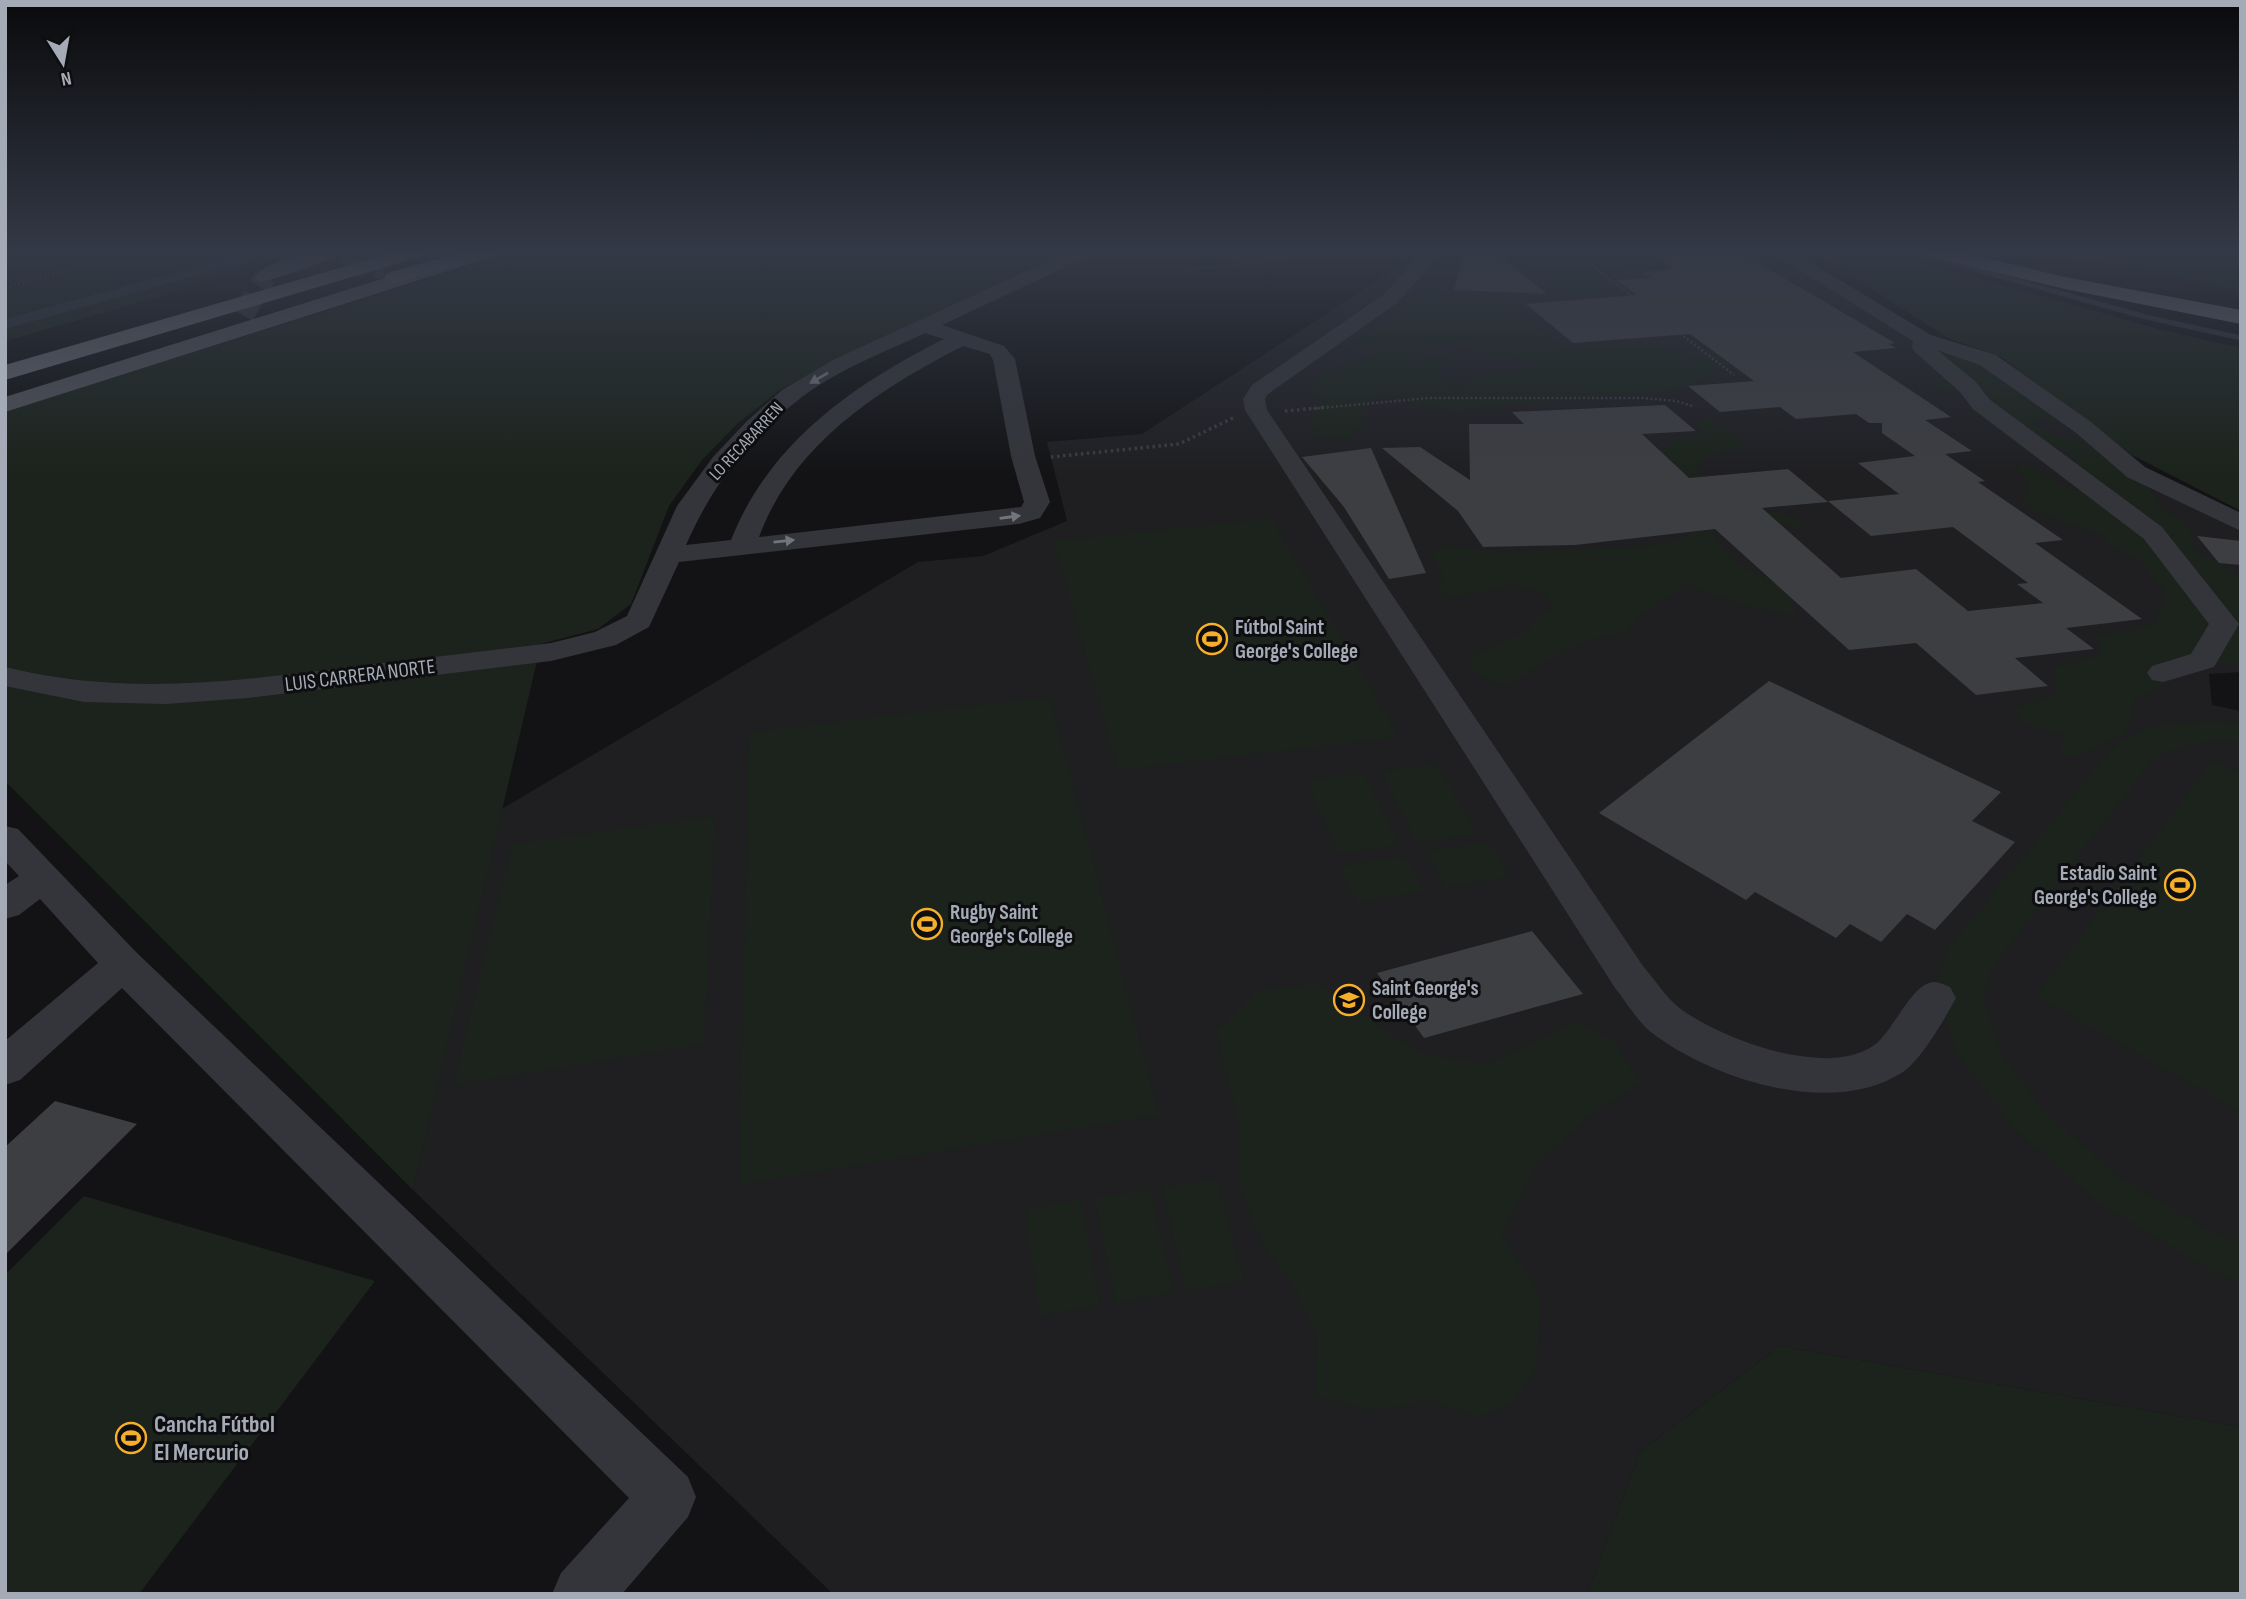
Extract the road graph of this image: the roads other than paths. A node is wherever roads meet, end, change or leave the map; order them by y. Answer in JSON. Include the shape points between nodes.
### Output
{"nodes":[{"id":1,"x":91,"y":326,"type":"edge"},
{"id":2,"x":138,"y":326,"type":"edge"},
{"id":3,"x":164,"y":326,"type":"edge"},
{"id":4,"x":182,"y":326,"type":"edge"},
{"id":5,"x":221,"y":326,"type":"tunnel mouth"},
{"id":6,"x":256,"y":326,"type":"tunnel mouth"},
{"id":7,"x":924,"y":326,"type":"joint"},
{"id":8,"x":1352,"y":326,"type":"edge"},
{"id":9,"x":1902,"y":326,"type":"edge"},
{"id":10,"x":56,"y":336,"type":"dead end"},
{"id":11,"x":962,"y":338,"type":"junction"},
{"id":12,"x":1924,"y":339,"type":"junction"},
{"id":13,"x":105,"y":343,"type":"junction"},
{"id":14,"x":5,"y":361,"type":"edge"},
{"id":15,"x":5,"y":373,"type":"edge"},
{"id":16,"x":5,"y":389,"type":"edge"},
{"id":17,"x":5,"y":405,"type":"edge"},
{"id":18,"x":2241,"y":523,"type":"edge"},
{"id":19,"x":742,"y":546,"type":"junction"},
{"id":20,"x":667,"y":555,"type":"junction"},
{"id":21,"x":2163,"y":673,"type":"dead end"},
{"id":22,"x":5,"y":676,"type":"edge"},
{"id":23,"x":5,"y":838,"type":"edge"},
{"id":24,"x":42,"y":878,"type":"junction"},
{"id":25,"x":5,"y":905,"type":"edge"},
{"id":26,"x":123,"y":964,"type":"junction"},
{"id":27,"x":1936,"y":998,"type":"dead end"},
{"id":28,"x":5,"y":1068,"type":"edge"},
{"id":29,"x":582,"y":1594,"type":"edge"}],
"edges":[{"from":1,"to":10,"type":"highway"},
{"from":2,"to":14,"type":"highway"},
{"from":3,"to":13,"type":"highway"},
{"from":4,"to":13,"type":"highway"},
{"from":5,"to":16,"type":"main road"},
{"from":6,"to":17,"type":"main road"},
{"from":7,"to":11,"type":"lane"},
{"from":7,"to":20,"type":"lane","name":"LO RECABARREN","one_way":true,"via":[[790,395],[755,426],[691,506]]},
{"from":8,"to":27,"type":"lane","via":[[1260,390],[1254,399],[1259,414],[1629,977],[1665,1020],[1745,1061],[1791,1073],[1849,1076],[1889,1058]]},
{"from":9,"to":12,"type":"lane"},
{"from":11,"to":19,"type":"lane","via":[[894,374],[802,447],[772,480],[753,513]]},
{"from":19,"to":11,"type":"lane","one_way":true,"via":[[1031,512],[1037,502],[1004,359],[997,350]]},
{"from":12,"to":18,"type":"lane","via":[[1989,360],[2136,472]]},
{"from":12,"to":21,"type":"lane","via":[[1922,348],[1981,404],[2152,533],[2224,624],[2203,660]]},
{"from":13,"to":15,"type":"highway"},
{"from":19,"to":20,"type":"lane"},
{"from":20,"to":22,"type":"lane","name":"LUIS CARRERA NORTE","via":[[639,621],[605,639],[551,652],[214,693],[118,694],[37,686]]},
{"from":23,"to":24,"type":"lane"},
{"from":24,"to":25,"type":"lane"},
{"from":24,"to":26,"type":"lane"},
{"from":26,"to":28,"type":"lane"},
{"from":26,"to":29,"type":"lane","via":[[668,1497]]}]}
